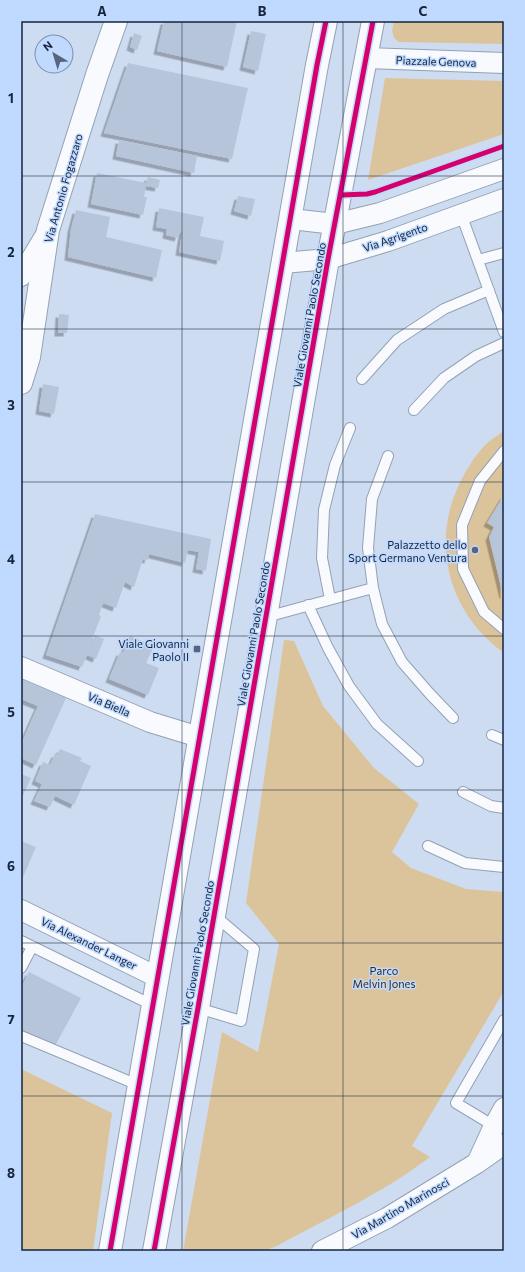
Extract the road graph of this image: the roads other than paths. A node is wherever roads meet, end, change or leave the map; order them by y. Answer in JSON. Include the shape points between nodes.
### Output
{"nodes":[{"id":1,"x":116,"y":21,"type":"edge"},
{"id":2,"x":326,"y":21,"type":"edge"},
{"id":3,"x":374,"y":21,"type":"edge"},
{"id":4,"x":367,"y":58,"type":"junction"},
{"id":5,"x":504,"y":63,"type":"edge"},
{"id":6,"x":504,"y":169,"type":"edge"},
{"id":7,"x":504,"y":199,"type":"edge"},
{"id":8,"x":461,"y":214,"type":"junction"},
{"id":9,"x":291,"y":219,"type":"junction"},
{"id":10,"x":335,"y":224,"type":"junction"},
{"id":11,"x":48,"y":230,"type":"junction"},
{"id":12,"x":504,"y":253,"type":"edge"},
{"id":13,"x":328,"y":259,"type":"junction"},
{"id":14,"x":478,"y":260,"type":"junction"},
{"id":15,"x":283,"y":263,"type":"junction"},
{"id":16,"x":21,"y":276,"type":"edge"},
{"id":17,"x":489,"y":290,"type":"junction"},
{"id":18,"x":501,"y":316,"type":"edge"},
{"id":19,"x":504,"y":332,"type":"edge"},
{"id":20,"x":504,"y":343,"type":"edge"},
{"id":21,"x":25,"y":349,"type":"edge"},
{"id":22,"x":362,"y":379,"type":"dead end"},
{"id":23,"x":21,"y":383,"type":"edge"},
{"id":24,"x":414,"y":410,"type":"dead end"},
{"id":25,"x":350,"y":428,"type":"dead end"},
{"id":26,"x":504,"y":451,"type":"edge"},
{"id":27,"x":388,"y":456,"type":"dead end"},
{"id":28,"x":372,"y":588,"type":"junction"},
{"id":29,"x":330,"y":599,"type":"junction"},
{"id":30,"x":308,"y":605,"type":"junction"},
{"id":31,"x":266,"y":617,"type":"junction"},
{"id":32,"x":504,"y":628,"type":"edge"},
{"id":33,"x":21,"y":667,"type":"edge"},
{"id":34,"x":453,"y":718,"type":"dead end"},
{"id":35,"x":492,"y":736,"type":"dead end"},
{"id":36,"x":199,"y":737,"type":"junction"},
{"id":37,"x":504,"y":740,"type":"edge"},
{"id":38,"x":418,"y":760,"type":"dead end"},
{"id":39,"x":463,"y":792,"type":"dead end"},
{"id":40,"x":504,"y":808,"type":"edge"},
{"id":41,"x":428,"y":846,"type":"dead end"},
{"id":42,"x":504,"y":867,"type":"edge"},
{"id":43,"x":21,"y":910,"type":"edge"},
{"id":44,"x":214,"y":915,"type":"junction"},
{"id":45,"x":21,"y":941,"type":"edge"},
{"id":46,"x":32,"y":947,"type":"junction"},
{"id":47,"x":21,"y":968,"type":"edge"},
{"id":48,"x":157,"y":977,"type":"junction"},
{"id":49,"x":152,"y":1005,"type":"junction"},
{"id":50,"x":198,"y":1008,"type":"junction"},
{"id":51,"x":504,"y":1020,"type":"edge"},
{"id":52,"x":21,"y":1036,"type":"edge"},
{"id":53,"x":138,"y":1085,"type":"junction"},
{"id":54,"x":504,"y":1108,"type":"edge"},
{"id":55,"x":494,"y":1126,"type":"junction"},
{"id":56,"x":504,"y":1144,"type":"edge"},
{"id":57,"x":477,"y":1163,"type":"junction"},
{"id":58,"x":110,"y":1251,"type":"edge"},
{"id":59,"x":154,"y":1251,"type":"edge"},
{"id":60,"x":322,"y":1251,"type":"edge"}],
"edges":[{"from":1,"to":11,"type":"main road","name":"Via Antonio Fogazzaro"},
{"from":2,"to":9,"type":"main road"},
{"from":3,"to":4,"type":"main road","name":"Viale Giovanni Paolo Secondo"},
{"from":4,"to":5,"type":"street","name":"Piazzale Genova"},
{"from":4,"to":10,"type":"main road","name":"Viale Giovanni Paolo Secondo"},
{"from":6,"to":10,"type":"street","via":[[380,213]]},
{"from":7,"to":8,"type":"street","name":"Via Agrigento"},
{"from":8,"to":13,"type":"street","name":"Via Agrigento","via":[[388,241]]},
{"from":8,"to":14,"type":"lane"},
{"from":9,"to":10,"type":"street"},
{"from":9,"to":15,"type":"main road"},
{"from":10,"to":13,"type":"main road","name":"Viale Giovanni Paolo Secondo"},
{"from":11,"to":16,"type":"street"},
{"from":11,"to":21,"type":"main road","name":"Via Antonio Fogazzaro"},
{"from":12,"to":14,"type":"lane"},
{"from":13,"to":15,"type":"street","name":"Via Agrigento"},
{"from":13,"to":31,"type":"main road","name":"Viale Giovanni Paolo Secondo"},
{"from":14,"to":17,"type":"lane"},
{"from":15,"to":36,"type":"main road"},
{"from":17,"to":18,"type":"lane"},
{"from":17,"to":22,"type":"lane","via":[[444,309],[397,340]]},
{"from":18,"to":19,"type":"lane"},
{"from":20,"to":24,"type":"lane","via":[[476,356],[444,378]]},
{"from":21,"to":23,"type":"main road","name":"Via Antonio Fogazzaro"},
{"from":25,"to":29,"type":"lane","via":[[335,465],[324,510],[322,558]]},
{"from":26,"to":32,"type":"lane","via":[[480,481],[462,525],[463,569],[484,612]]},
{"from":27,"to":28,"type":"lane","via":[[372,499],[368,548]]},
{"from":28,"to":29,"type":"lane"},
{"from":28,"to":34,"type":"lane","via":[[382,624],[402,662]]},
{"from":29,"to":30,"type":"lane"},
{"from":30,"to":31,"type":"lane"},
{"from":30,"to":38,"type":"lane","via":[[349,686],[377,724]]},
{"from":31,"to":44,"type":"main road","name":"Viale Giovanni Paolo Secondo"},
{"from":33,"to":36,"type":"street","name":"Via Biella","via":[[150,722]]},
{"from":35,"to":37,"type":"lane"},
{"from":36,"to":48,"type":"main road"},
{"from":39,"to":40,"type":"lane","via":[[491,806]]},
{"from":41,"to":42,"type":"lane","via":[[465,863]]},
{"from":43,"to":48,"type":"street","name":"Via Alexander Langer"},
{"from":44,"to":50,"type":"main road","name":"Viale Giovanni Paolo Secondo"},
{"from":44,"to":50,"type":"lane","via":[[254,949],[241,1021]]},
{"from":45,"to":46,"type":"lane"},
{"from":46,"to":47,"type":"lane"},
{"from":46,"to":49,"type":"lane"},
{"from":48,"to":49,"type":"main road"},
{"from":49,"to":53,"type":"main road"},
{"from":50,"to":59,"type":"main road","name":"Viale Giovanni Paolo Secondo"},
{"from":51,"to":55,"type":"lane","via":[[456,1103]]},
{"from":52,"to":53,"type":"lane"},
{"from":53,"to":58,"type":"main road"},
{"from":54,"to":55,"type":"street"},
{"from":55,"to":57,"type":"street"},
{"from":56,"to":57,"type":"street","name":"Via Martino Marinosci"},
{"from":57,"to":60,"type":"street","name":"Via Martino Marinosci","via":[[387,1218]]}]}
